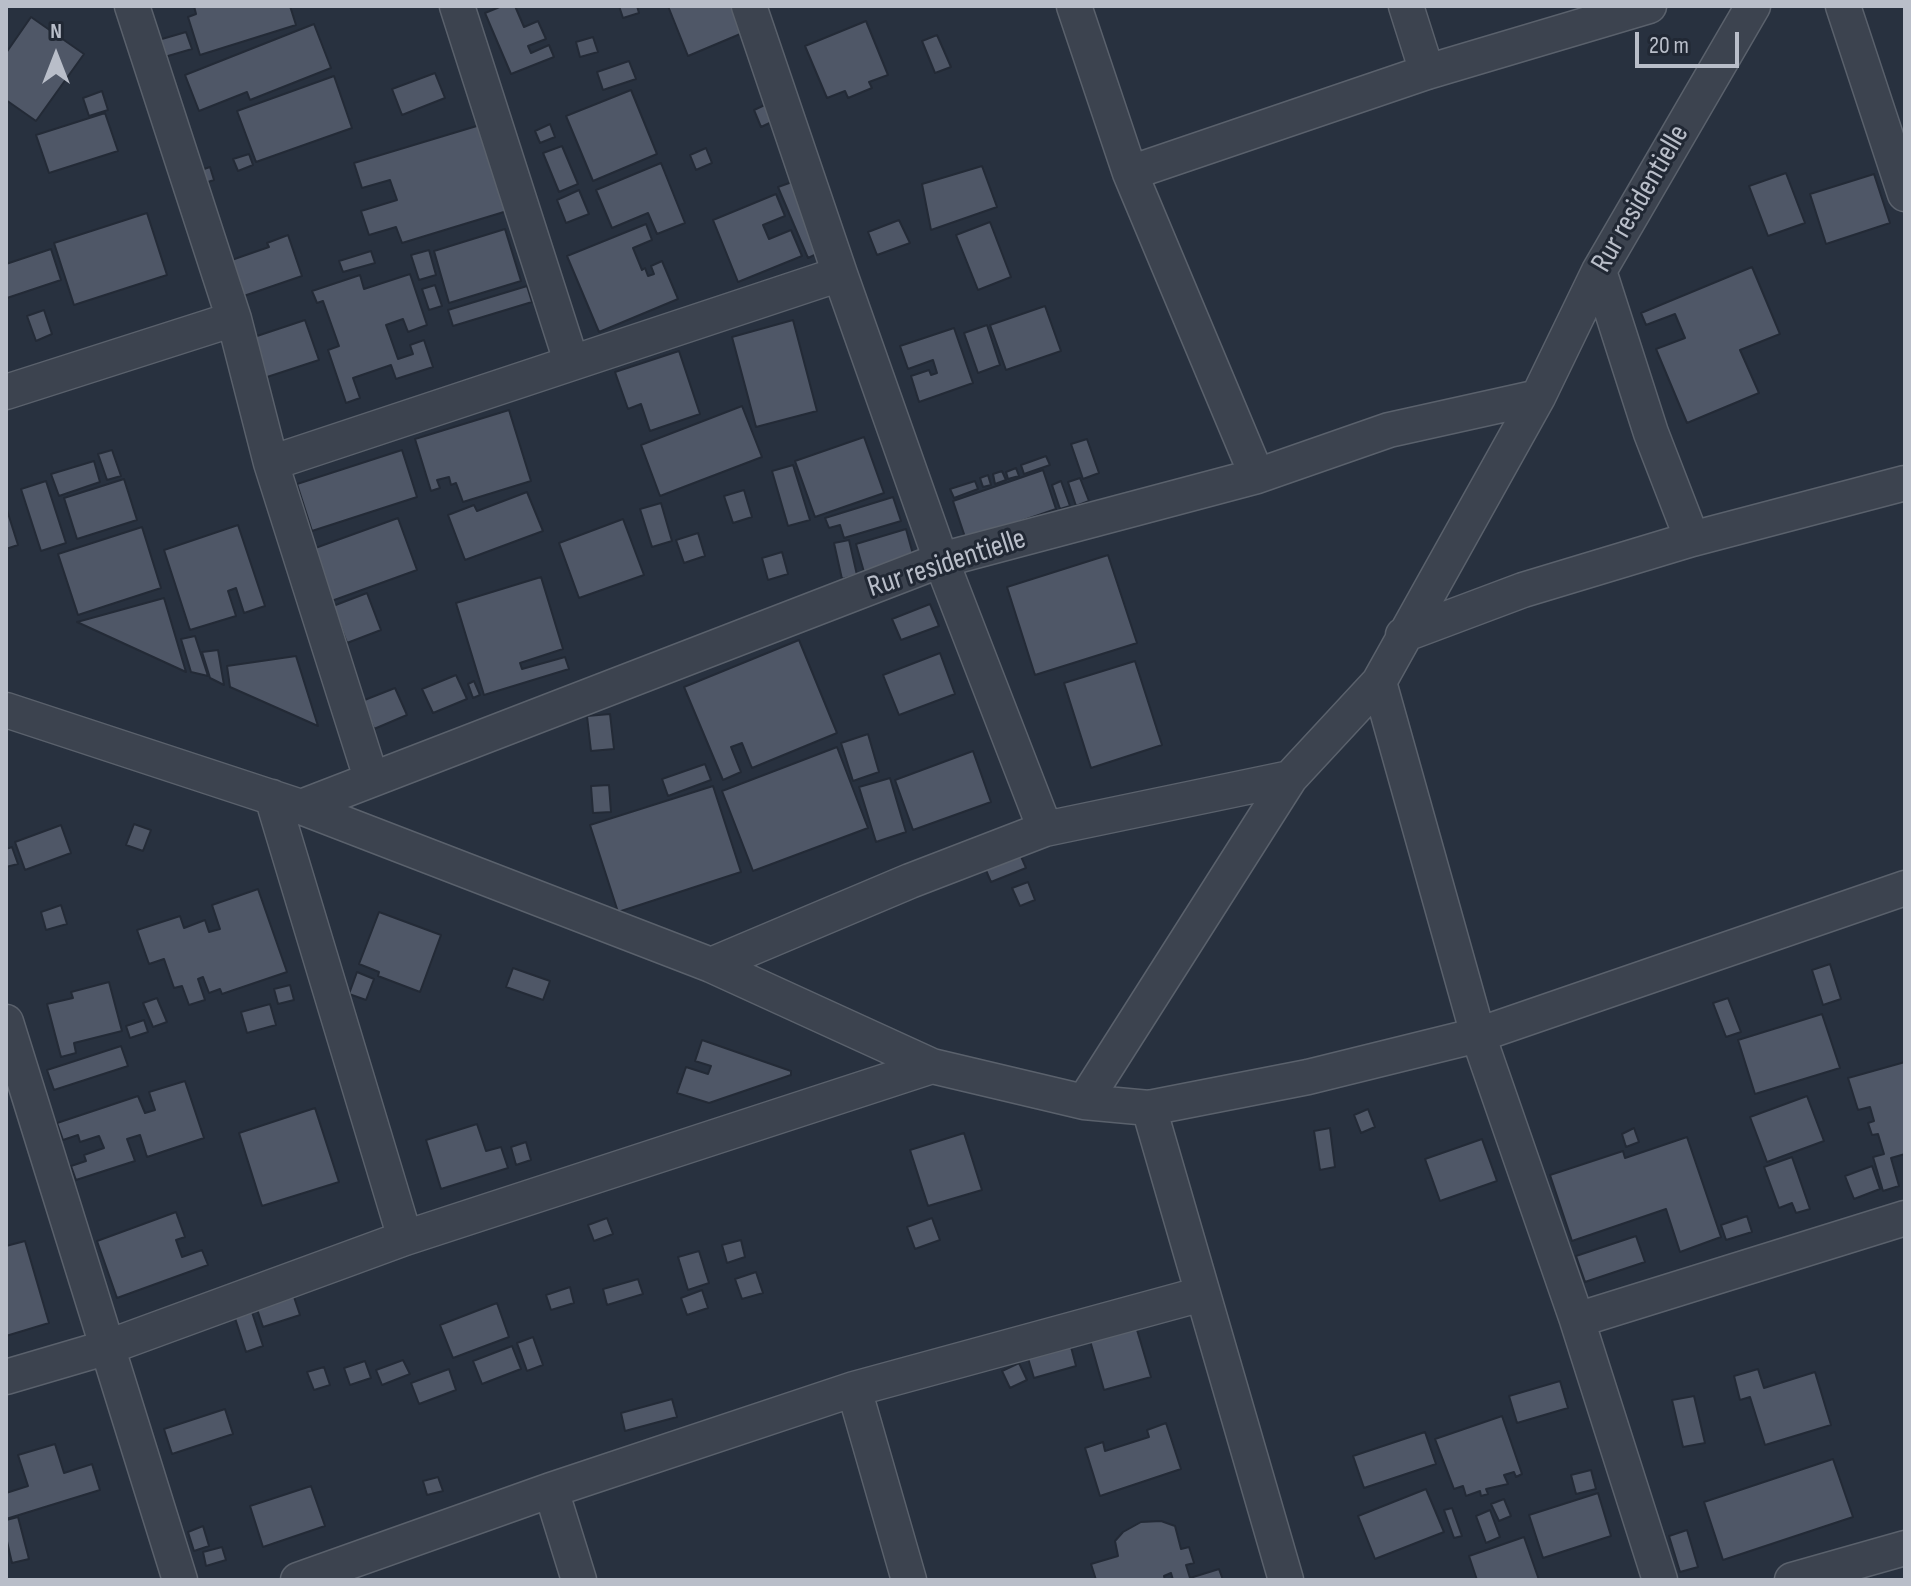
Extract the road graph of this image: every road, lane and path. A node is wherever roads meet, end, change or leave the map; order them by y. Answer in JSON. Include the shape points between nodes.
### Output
{"nodes":[{"id":1,"x":132,"y":6,"type":"edge"},
{"id":2,"x":457,"y":6,"type":"edge"},
{"id":3,"x":749,"y":6,"type":"edge"},
{"id":4,"x":1074,"y":6,"type":"edge"},
{"id":5,"x":1406,"y":6,"type":"edge"},
{"id":6,"x":1649,"y":6,"type":"edge"},
{"id":7,"x":1753,"y":6,"type":"edge"},
{"id":8,"x":1843,"y":6,"type":"edge"},
{"id":9,"x":1427,"y":72,"type":"junction"},
{"id":10,"x":1130,"y":173,"type":"junction"},
{"id":11,"x":1905,"y":194,"type":"edge"},
{"id":12,"x":1599,"y":271,"type":"junction"},
{"id":13,"x":840,"y":274,"type":"junction"},
{"id":14,"x":234,"y":319,"type":"junction"},
{"id":15,"x":571,"y":361,"type":"junction"},
{"id":16,"x":6,"y":392,"type":"edge"},
{"id":17,"x":1538,"y":397,"type":"junction"},
{"id":18,"x":271,"y":463,"type":"junction"},
{"id":19,"x":1257,"y":476,"type":"junction"},
{"id":20,"x":1905,"y":483,"type":"edge"},
{"id":21,"x":1692,"y":539,"type":"junction"},
{"id":22,"x":941,"y":560,"type":"junction"},
{"id":23,"x":1403,"y":635,"type":"junction"},
{"id":24,"x":1379,"y":682,"type":"junction"},
{"id":25,"x":6,"y":710,"type":"edge"},
{"id":26,"x":371,"y":778,"type":"junction"},
{"id":27,"x":1290,"y":778,"type":"junction"},
{"id":28,"x":287,"y":802,"type":"junction"},
{"id":29,"x":1045,"y":829,"type":"junction"},
{"id":30,"x":1905,"y":888,"type":"edge"},
{"id":31,"x":711,"y":965,"type":"junction"},
{"id":32,"x":6,"y":1022,"type":"edge"},
{"id":33,"x":1478,"y":1035,"type":"junction"},
{"id":34,"x":932,"y":1066,"type":"junction"},
{"id":35,"x":1084,"y":1102,"type":"junction"},
{"id":36,"x":1149,"y":1108,"type":"junction"},
{"id":37,"x":1905,"y":1218,"type":"edge"},
{"id":38,"x":405,"y":1238,"type":"junction"},
{"id":39,"x":1202,"y":1294,"type":"junction"},
{"id":40,"x":1577,"y":1320,"type":"junction"},
{"id":41,"x":108,"y":1347,"type":"junction"},
{"id":42,"x":6,"y":1377,"type":"edge"},
{"id":43,"x":854,"y":1389,"type":"junction"},
{"id":44,"x":551,"y":1490,"type":"junction"},
{"id":45,"x":1905,"y":1548,"type":"edge"},
{"id":46,"x":180,"y":1580,"type":"edge"},
{"id":47,"x":298,"y":1580,"type":"edge"},
{"id":48,"x":579,"y":1580,"type":"edge"},
{"id":49,"x":909,"y":1580,"type":"edge"},
{"id":50,"x":1286,"y":1580,"type":"edge"},
{"id":51,"x":1660,"y":1580,"type":"edge"},
{"id":52,"x":1792,"y":1580,"type":"edge"}],
"edges":[{"from":1,"to":14,"type":"street"},
{"from":2,"to":15,"type":"street"},
{"from":3,"to":13,"type":"street"},
{"from":4,"to":10,"type":"street"},
{"from":5,"to":9,"type":"street"},
{"from":6,"to":9,"type":"street"},
{"from":7,"to":12,"type":"street","name":"Rur residentielle"},
{"from":8,"to":11,"type":"street"},
{"from":9,"to":10,"type":"street"},
{"from":10,"to":19,"type":"street"},
{"from":12,"to":17,"type":"street","name":"Rur residentielle"},
{"from":12,"to":21,"type":"street"},
{"from":13,"to":15,"type":"street"},
{"from":13,"to":22,"type":"street"},
{"from":14,"to":16,"type":"street"},
{"from":14,"to":18,"type":"street"},
{"from":15,"to":18,"type":"street"},
{"from":17,"to":19,"type":"street","name":"Rur residentielle","via":[[1389,430]]},
{"from":17,"to":23,"type":"street","name":"Rur residentielle"},
{"from":18,"to":26,"type":"street"},
{"from":19,"to":22,"type":"street","name":"Rur residentielle"},
{"from":20,"to":21,"type":"street"},
{"from":21,"to":23,"type":"street","via":[[1523,590]]},
{"from":22,"to":26,"type":"street","name":"Rur residentielle"},
{"from":22,"to":29,"type":"street"},
{"from":23,"to":24,"type":"street","name":"Rur residentielle"},
{"from":24,"to":27,"type":"street","name":"Rur residentielle"},
{"from":24,"to":33,"type":"street"},
{"from":25,"to":28,"type":"street"},
{"from":26,"to":28,"type":"street","name":"Rur residentielle"},
{"from":27,"to":29,"type":"street"},
{"from":27,"to":35,"type":"street","name":"Rur residentielle"},
{"from":28,"to":31,"type":"street"},
{"from":28,"to":38,"type":"street"},
{"from":29,"to":31,"type":"street"},
{"from":30,"to":33,"type":"street"},
{"from":31,"to":34,"type":"street"},
{"from":32,"to":41,"type":"street"},
{"from":33,"to":36,"type":"street","via":[[1308,1077]]},
{"from":33,"to":40,"type":"street"},
{"from":34,"to":35,"type":"street"},
{"from":34,"to":38,"type":"street"},
{"from":35,"to":36,"type":"street"},
{"from":36,"to":39,"type":"street"},
{"from":37,"to":40,"type":"street"},
{"from":38,"to":41,"type":"street"},
{"from":39,"to":43,"type":"street"},
{"from":39,"to":50,"type":"street"},
{"from":40,"to":51,"type":"street"},
{"from":41,"to":42,"type":"street"},
{"from":41,"to":46,"type":"street"},
{"from":43,"to":44,"type":"street"},
{"from":43,"to":49,"type":"street"},
{"from":44,"to":47,"type":"street"},
{"from":44,"to":48,"type":"street"},
{"from":45,"to":52,"type":"street"}]}
